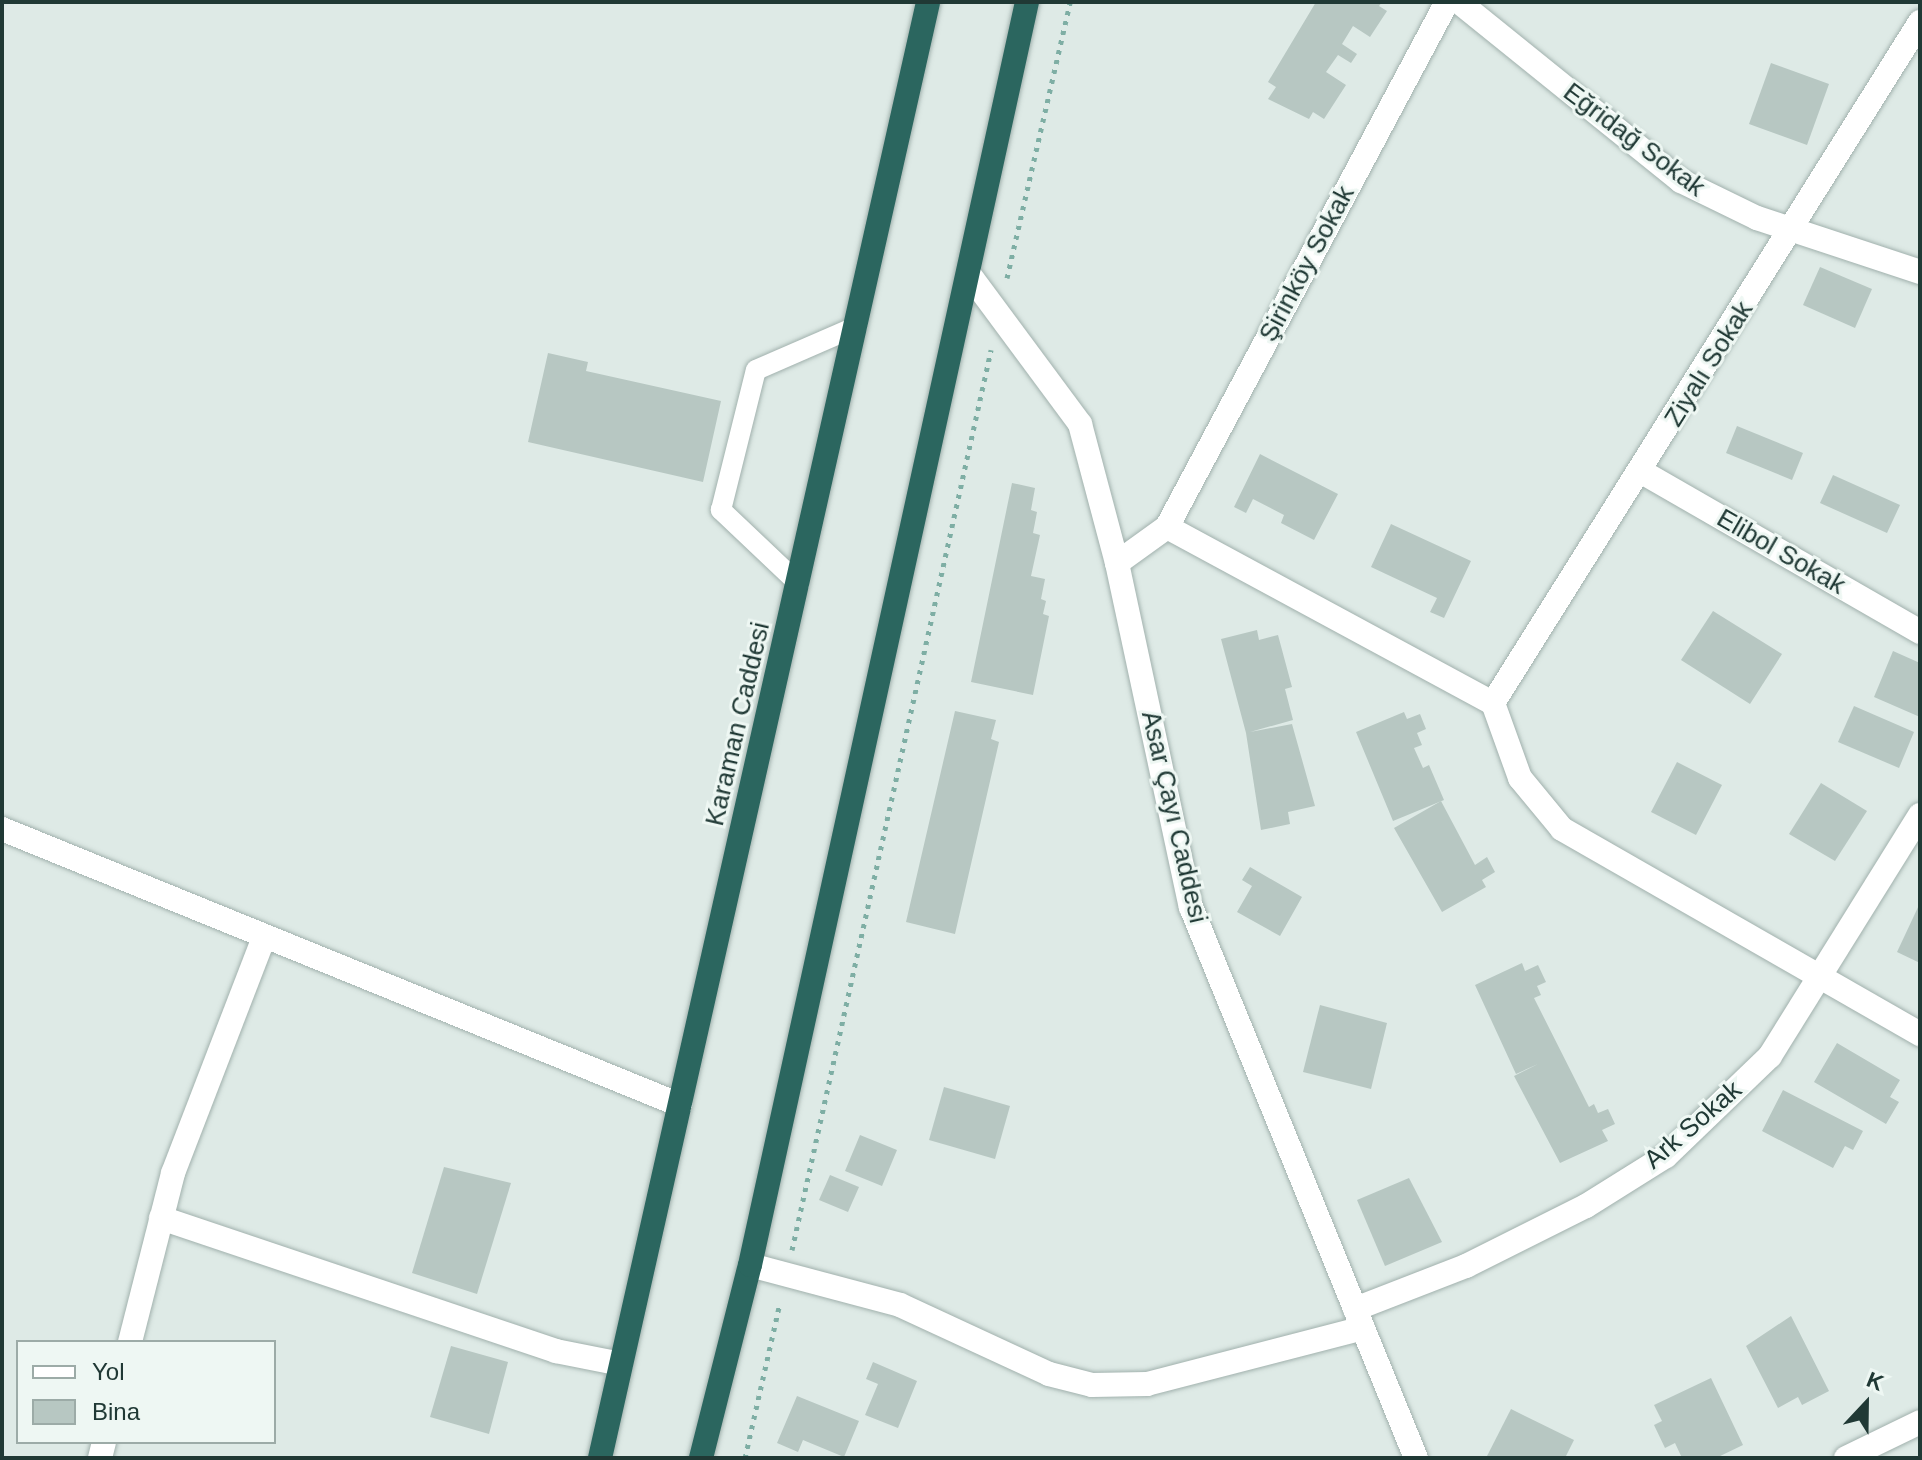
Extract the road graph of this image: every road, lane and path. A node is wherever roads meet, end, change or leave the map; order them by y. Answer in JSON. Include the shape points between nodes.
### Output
{"nodes":[{"id":1,"x":928,"y":2,"type":"edge"},
{"id":2,"x":1027,"y":2,"type":"edge"},
{"id":3,"x":1070,"y":2,"type":"edge"},
{"id":4,"x":1447,"y":2,"type":"edge"},
{"id":5,"x":1459,"y":2,"type":"edge"},
{"id":6,"x":1920,"y":22,"type":"edge"},
{"id":7,"x":1793,"y":230,"type":"junction"},
{"id":8,"x":1920,"y":272,"type":"edge"},
{"id":9,"x":969,"y":274,"type":"junction"},
{"id":10,"x":999,"y":314,"type":"junction"},
{"id":11,"x":857,"y":326,"type":"junction"},
{"id":12,"x":1642,"y":472,"type":"junction"},
{"id":13,"x":1167,"y":527,"type":"junction"},
{"id":14,"x":1117,"y":563,"type":"junction"},
{"id":15,"x":799,"y":584,"type":"junction"},
{"id":16,"x":1920,"y":632,"type":"edge"},
{"id":17,"x":1493,"y":703,"type":"junction"},
{"id":18,"x":1920,"y":815,"type":"edge"},
{"id":19,"x":2,"y":829,"type":"edge"},
{"id":20,"x":264,"y":937,"type":"junction"},
{"id":21,"x":1821,"y":977,"type":"junction"},
{"id":22,"x":1920,"y":1034,"type":"edge"},
{"id":23,"x":680,"y":1105,"type":"junction"},
{"id":24,"x":161,"y":1218,"type":"junction"},
{"id":25,"x":792,"y":1251,"type":"dead end"},
{"id":26,"x":750,"y":1265,"type":"junction"},
{"id":27,"x":781,"y":1299,"type":"dead end"},
{"id":28,"x":1359,"y":1318,"type":"junction"},
{"id":29,"x":130,"y":1340,"type":"edge"},
{"id":30,"x":621,"y":1364,"type":"junction"},
{"id":31,"x":1920,"y":1422,"type":"edge"},
{"id":32,"x":600,"y":1458,"type":"edge"},
{"id":33,"x":701,"y":1458,"type":"edge"},
{"id":34,"x":745,"y":1458,"type":"edge"},
{"id":35,"x":1416,"y":1458,"type":"edge"},
{"id":36,"x":1846,"y":1458,"type":"edge"}],
"edges":[{"from":1,"to":11,"type":"highway","name":"Karaman Caddesi"},
{"from":2,"to":9,"type":"highway"},
{"from":3,"to":10,"type":"path"},
{"from":4,"to":13,"type":"street","name":"Şirinköy Sokak"},
{"from":5,"to":7,"type":"street","name":"Eğridağ Sokak","via":[[1681,181]]},
{"from":6,"to":7,"type":"street","name":"Ziyalı Sokak"},
{"from":7,"to":8,"type":"street","name":"Eğridağ Sokak"},
{"from":7,"to":12,"type":"street","name":"Ziyalı Sokak"},
{"from":9,"to":10,"type":"street","name":"Asar Çayı Caddesi"},
{"from":9,"to":26,"type":"highway"},
{"from":10,"to":14,"type":"street","name":"Asar Çayı Caddesi","via":[[1080,424]]},
{"from":10,"to":25,"type":"path"},
{"from":11,"to":15,"type":"highway","name":"Karaman Caddesi"},
{"from":11,"to":15,"type":"lane","via":[[756,370],[721,510]]},
{"from":12,"to":16,"type":"street","name":"Elibol Sokak"},
{"from":12,"to":17,"type":"street","name":"Ziyalı Sokak"},
{"from":13,"to":14,"type":"street"},
{"from":13,"to":17,"type":"street"},
{"from":14,"to":28,"type":"street","name":"Asar Çayı Caddesi","via":[[1191,907]]},
{"from":15,"to":23,"type":"highway","name":"Karaman Caddesi"},
{"from":17,"to":21,"type":"street","via":[[1520,778],[1562,829]]},
{"from":18,"to":21,"type":"street","name":"Ark Sokak"},
{"from":19,"to":20,"type":"street"},
{"from":20,"to":23,"type":"street"},
{"from":20,"to":24,"type":"street","via":[[173,1173]]},
{"from":21,"to":22,"type":"street"},
{"from":21,"to":28,"type":"street","name":"Ark Sokak","via":[[1770,1056],[1666,1156],[1586,1206]]},
{"from":23,"to":30,"type":"highway","name":"Karaman Caddesi"},
{"from":24,"to":29,"type":"street"},
{"from":24,"to":30,"type":"street","via":[[556,1351]]},
{"from":26,"to":28,"type":"street","name":"Ark Sokak","via":[[900,1305],[1049,1374],[1092,1385],[1147,1384]]},
{"from":26,"to":33,"type":"highway"},
{"from":27,"to":34,"type":"path"},
{"from":28,"to":35,"type":"street","name":"Asar Çayı Caddesi"},
{"from":30,"to":32,"type":"highway","name":"Karaman Caddesi"},
{"from":31,"to":36,"type":"street"}]}
